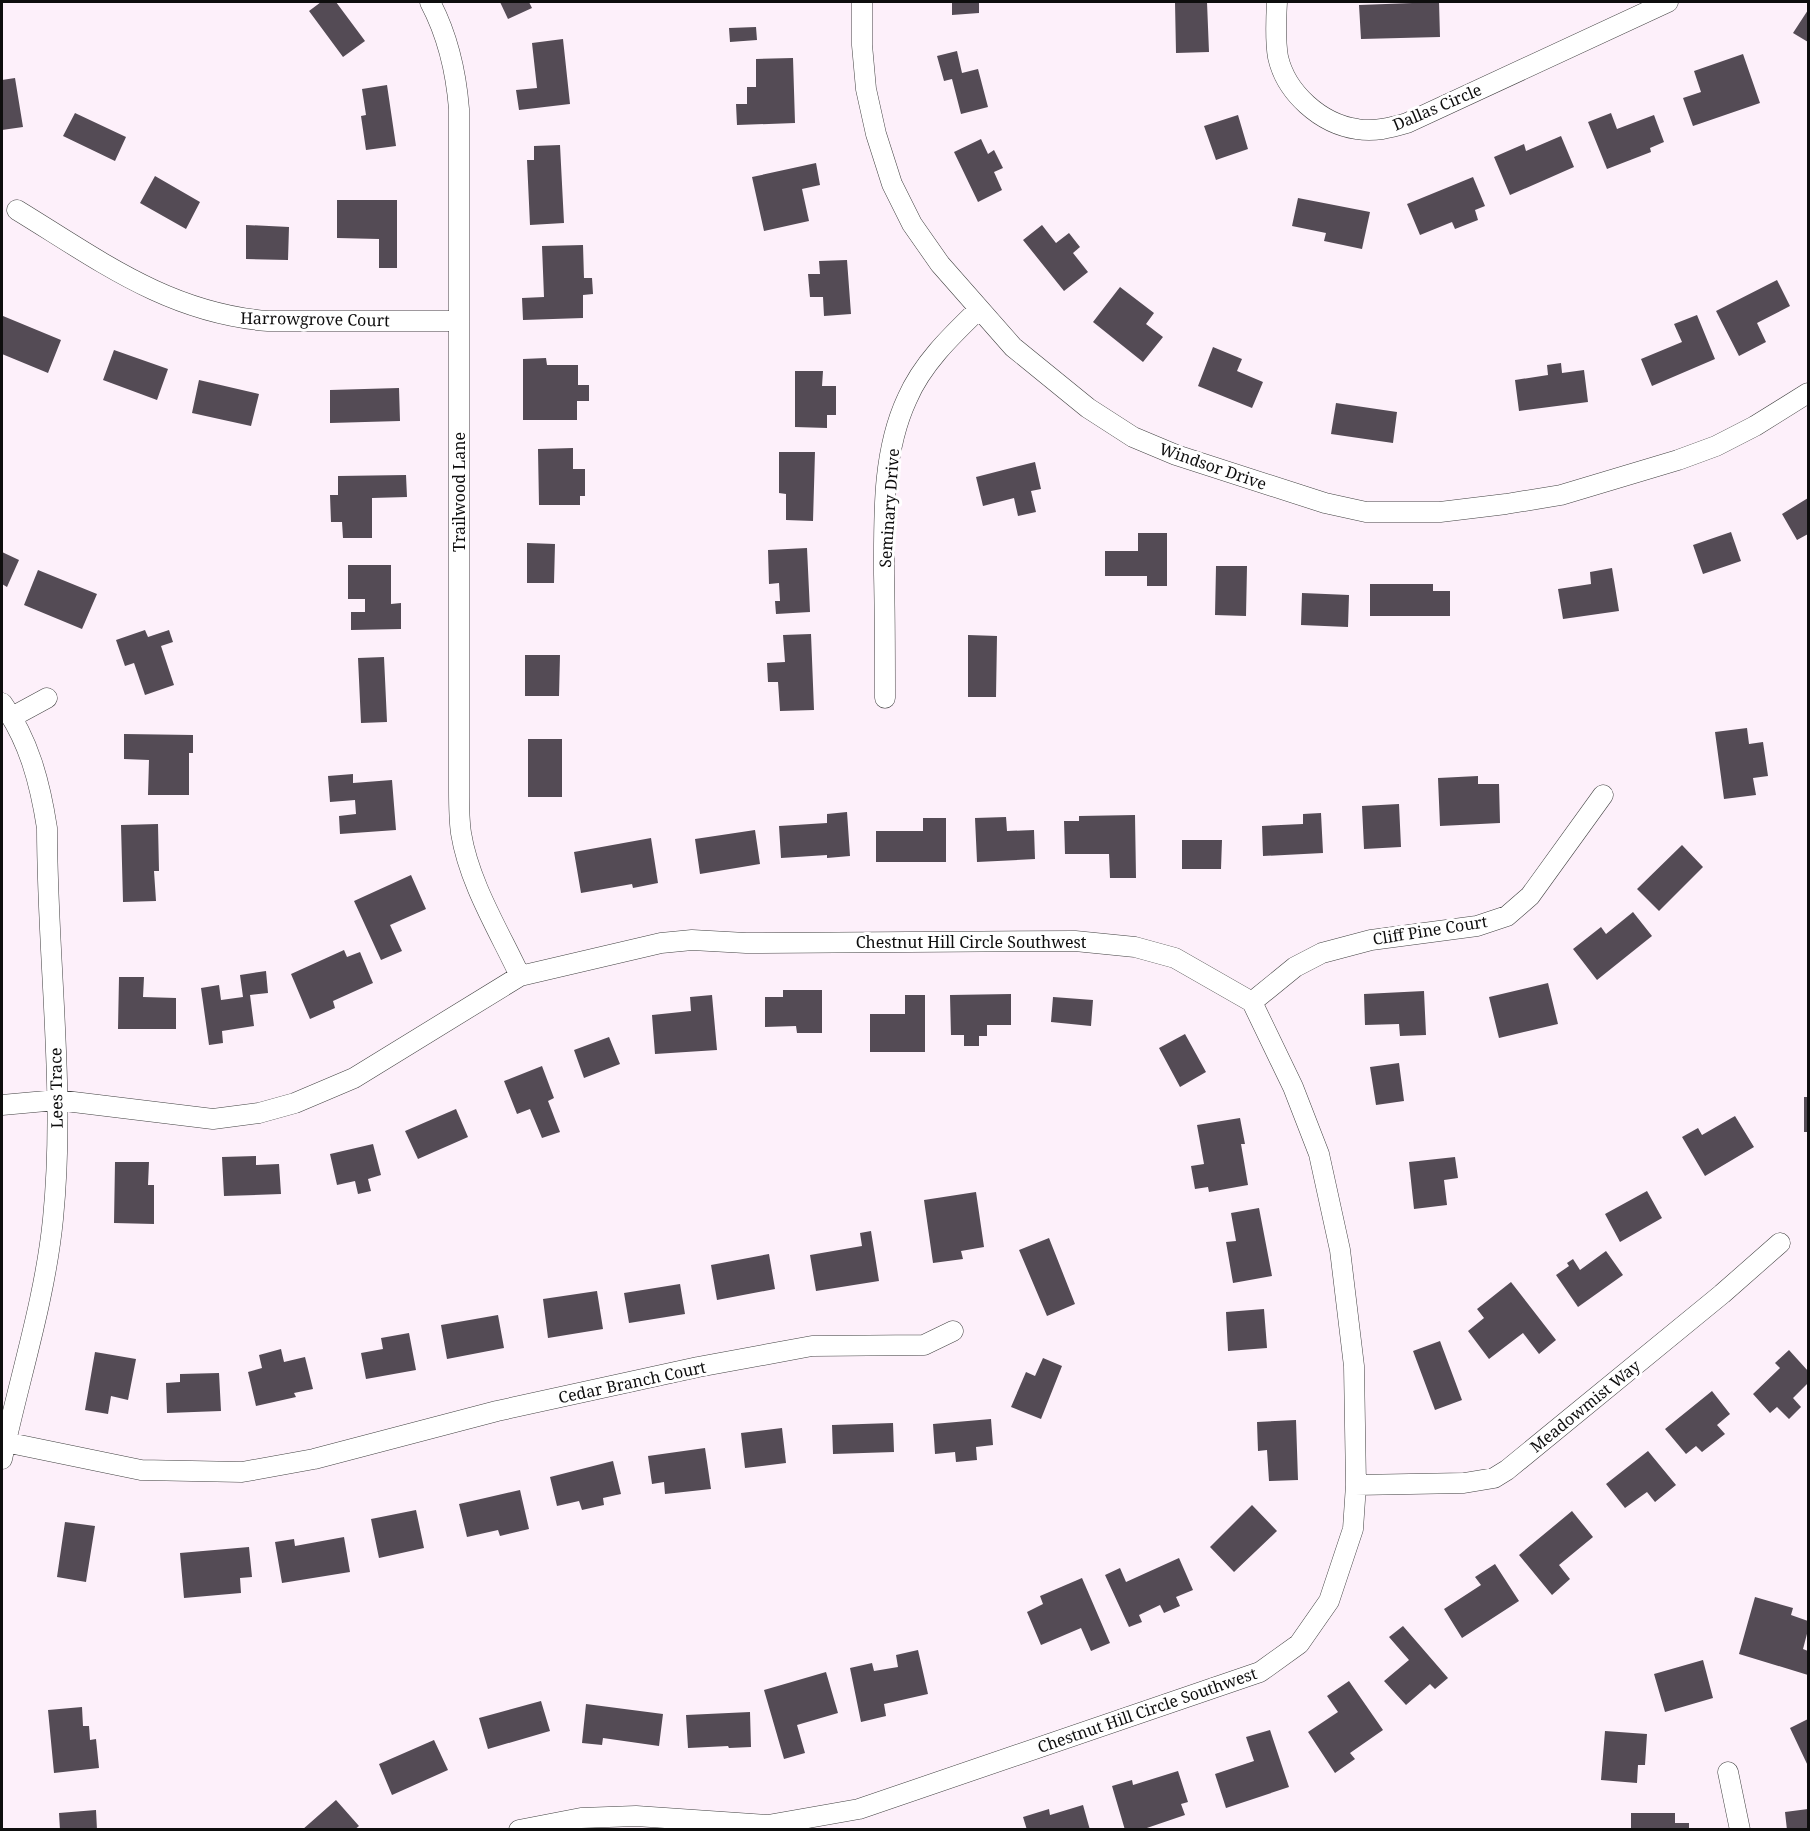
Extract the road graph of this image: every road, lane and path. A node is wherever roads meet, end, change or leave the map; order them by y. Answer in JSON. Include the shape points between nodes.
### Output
{"nodes":[{"id":1,"x":430,"y":2,"type":"edge"},
{"id":2,"x":862,"y":2,"type":"edge"},
{"id":3,"x":1277,"y":2,"type":"edge"},
{"id":4,"x":1668,"y":2,"type":"edge"},
{"id":5,"x":17,"y":210,"type":"dead end"},
{"id":6,"x":978,"y":310,"type":"junction"},
{"id":7,"x":459,"y":321,"type":"junction"},
{"id":8,"x":1809,"y":393,"type":"edge"},
{"id":9,"x":47,"y":698,"type":"dead end"},
{"id":10,"x":885,"y":698,"type":"dead end"},
{"id":11,"x":7,"y":710,"type":"edge"},
{"id":12,"x":1603,"y":795,"type":"dead end"},
{"id":13,"x":520,"y":976,"type":"junction"},
{"id":14,"x":1252,"y":1002,"type":"junction"},
{"id":15,"x":57,"y":1100,"type":"junction"},
{"id":16,"x":2,"y":1105,"type":"edge"},
{"id":17,"x":1780,"y":1243,"type":"dead end"},
{"id":18,"x":953,"y":1331,"type":"dead end"},
{"id":19,"x":3,"y":1450,"type":"edge"},
{"id":20,"x":1356,"y":1485,"type":"junction"},
{"id":21,"x":1728,"y":1772,"type":"dead end"},
{"id":22,"x":519,"y":1830,"type":"edge"},
{"id":23,"x":1740,"y":1830,"type":"edge"}],
"edges":[{"from":1,"to":7,"type":"street","name":"Trailwood Lane","via":[[445,32],[459,100]]},
{"from":2,"to":6,"type":"street","name":"Windsor Drive","via":[[866,89],[892,184],[912,224]]},
{"from":3,"to":4,"type":"street","name":"Dallas Circle","via":[[1278,58],[1299,97],[1329,120],[1374,130],[1407,123]]},
{"from":5,"to":7,"type":"street","name":"Harrowgrove Court","via":[[165,297],[217,314],[267,321]]},
{"from":6,"to":8,"type":"street","name":"Windsor Drive","via":[[1045,374],[1133,437],[1176,455],[1366,512],[1440,512],[1560,495],[1716,446]]},
{"from":6,"to":10,"type":"street","name":"Seminary Drive","via":[[921,373],[906,399],[894,436],[884,524]]},
{"from":7,"to":13,"type":"street","name":"Trailwood Lane","via":[[461,833],[483,899]]},
{"from":9,"to":11,"type":"street","name":"Lees Trace"},
{"from":11,"to":15,"type":"street","name":"Lees Trace","via":[[41,788],[47,828]]},
{"from":12,"to":14,"type":"street","name":"Cliff Pine Court","via":[[1530,896],[1507,916],[1478,926],[1371,940],[1322,953],[1295,967]]},
{"from":13,"to":14,"type":"street","name":"Chestnut Hill Circle Southwest","via":[[661,943],[692,940],[1075,940],[1135,947],[1175,958]]},
{"from":13,"to":15,"type":"street","name":"Chestnut Hill Circle Southwest","via":[[354,1078],[260,1113],[213,1119]]},
{"from":14,"to":20,"type":"street","name":"Chestnut Hill Circle Southwest","via":[[1319,1154],[1337,1240],[1354,1366]]},
{"from":15,"to":16,"type":"street","name":"Chestnut Hill Circle Southwest"},
{"from":15,"to":19,"type":"street","name":"Lees Trace","via":[[56,1181],[48,1258]]},
{"from":17,"to":20,"type":"street","name":"Meadowmist Way","via":[[1494,1478],[1464,1483]]},
{"from":18,"to":19,"type":"street","name":"Cedar Branch Court","via":[[924,1345],[812,1346],[698,1367],[497,1411],[314,1459],[242,1472],[141,1470]]},
{"from":20,"to":22,"type":"street","name":"Chestnut Hill Circle Southwest","via":[[1353,1529],[1329,1601],[1299,1644],[1260,1672],[859,1809],[768,1825],[636,1816],[581,1818]]},
{"from":21,"to":23,"type":"street"}]}
